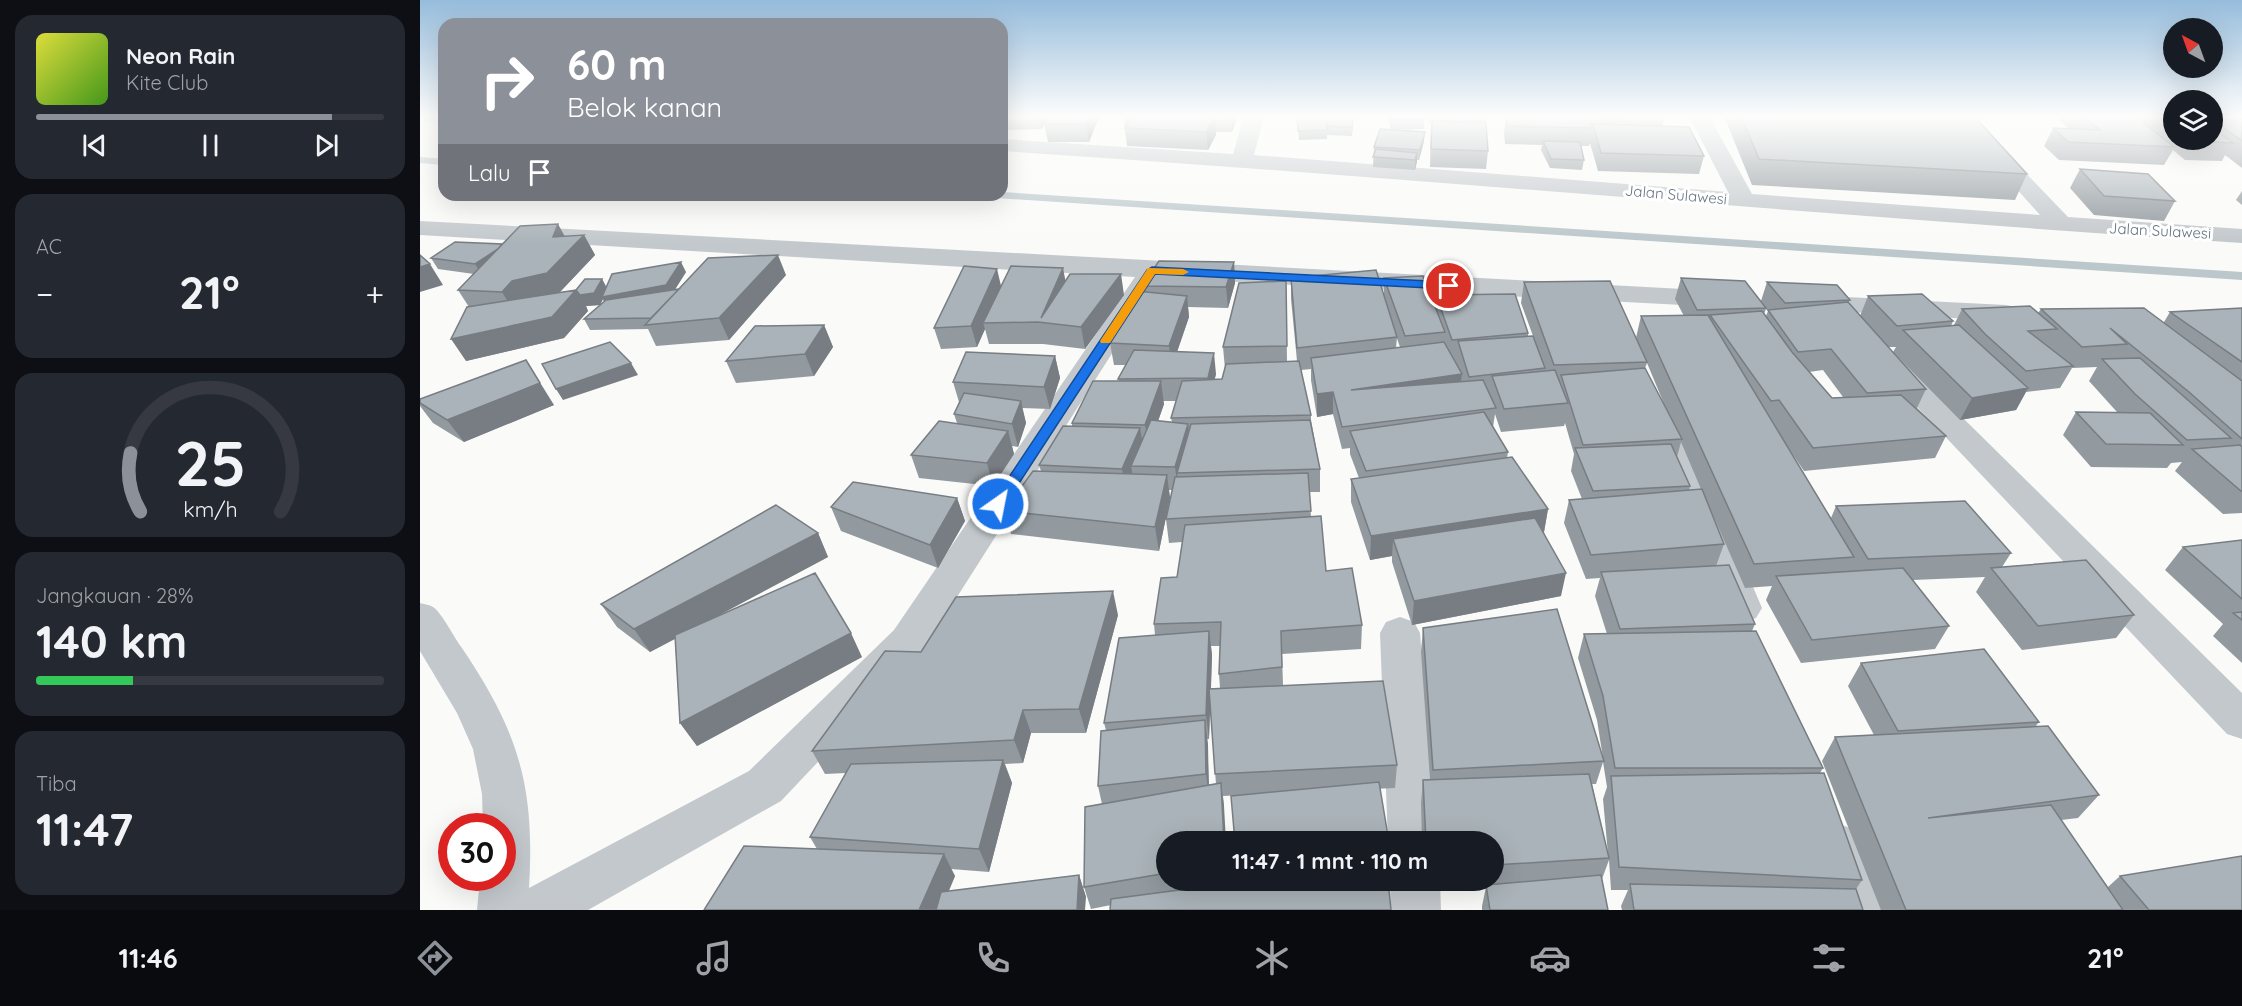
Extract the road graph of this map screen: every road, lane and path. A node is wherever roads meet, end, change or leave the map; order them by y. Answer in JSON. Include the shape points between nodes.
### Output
{"nodes":[{"id":1,"x":1233,"y":158,"type":"edge"},
{"id":2,"x":1722,"y":158,"type":"edge"},
{"id":3,"x":2000,"y":158,"type":"edge"},
{"id":4,"x":1242,"y":159,"type":"joint"},
{"id":5,"x":1744,"y":200,"type":"junction"},
{"id":6,"x":2062,"y":225,"type":"junction"},
{"id":7,"x":420,"y":228,"type":"edge"},
{"id":8,"x":2242,"y":236,"type":"edge"},
{"id":9,"x":1152,"y":270,"type":"junction"},
{"id":10,"x":1741,"y":300,"type":"edge"},
{"id":11,"x":1776,"y":302,"type":"edge"},
{"id":12,"x":1834,"y":304,"type":"junction"},
{"id":13,"x":2032,"y":314,"type":"edge"},
{"id":14,"x":1650,"y":383,"type":"edge"},
{"id":15,"x":420,"y":618,"type":"edge"},
{"id":16,"x":1400,"y":633,"type":"dead end"},
{"id":17,"x":1755,"y":638,"type":"edge"},
{"id":18,"x":2242,"y":721,"type":"edge"},
{"id":19,"x":1827,"y":815,"type":"edge"},
{"id":20,"x":1411,"y":831,"type":"edge"},
{"id":21,"x":1415,"y":891,"type":"edge"},
{"id":22,"x":502,"y":910,"type":"edge"},
{"id":23,"x":539,"y":910,"type":"edge"},
{"id":24,"x":1416,"y":910,"type":"edge"},
{"id":25,"x":1864,"y":910,"type":"edge"}],
"edges":[{"from":1,"to":4,"type":"street","name":"Jalan Sulawesi"},
{"from":2,"to":5,"type":"street"},
{"from":3,"to":6,"type":"street"},
{"from":4,"to":5,"type":"street","name":"Jalan Sulawesi"},
{"from":5,"to":6,"type":"street","name":"Jalan Sulawesi"},
{"from":6,"to":8,"type":"street","name":"Jalan Sulawesi"},
{"from":7,"to":9,"type":"street"},
{"from":9,"to":10,"type":"street","via":[[1621,311]]},
{"from":9,"to":23,"type":"street","via":[[908,641],[765,786]]},
{"from":11,"to":12,"type":"street"},
{"from":12,"to":13,"type":"street"},
{"from":12,"to":18,"type":"street"},
{"from":14,"to":17,"type":"street"},
{"from":15,"to":22,"type":"street","via":[[488,729],[506,792]]},
{"from":16,"to":20,"type":"street"},
{"from":19,"to":25,"type":"street"},
{"from":21,"to":24,"type":"street"}]}
